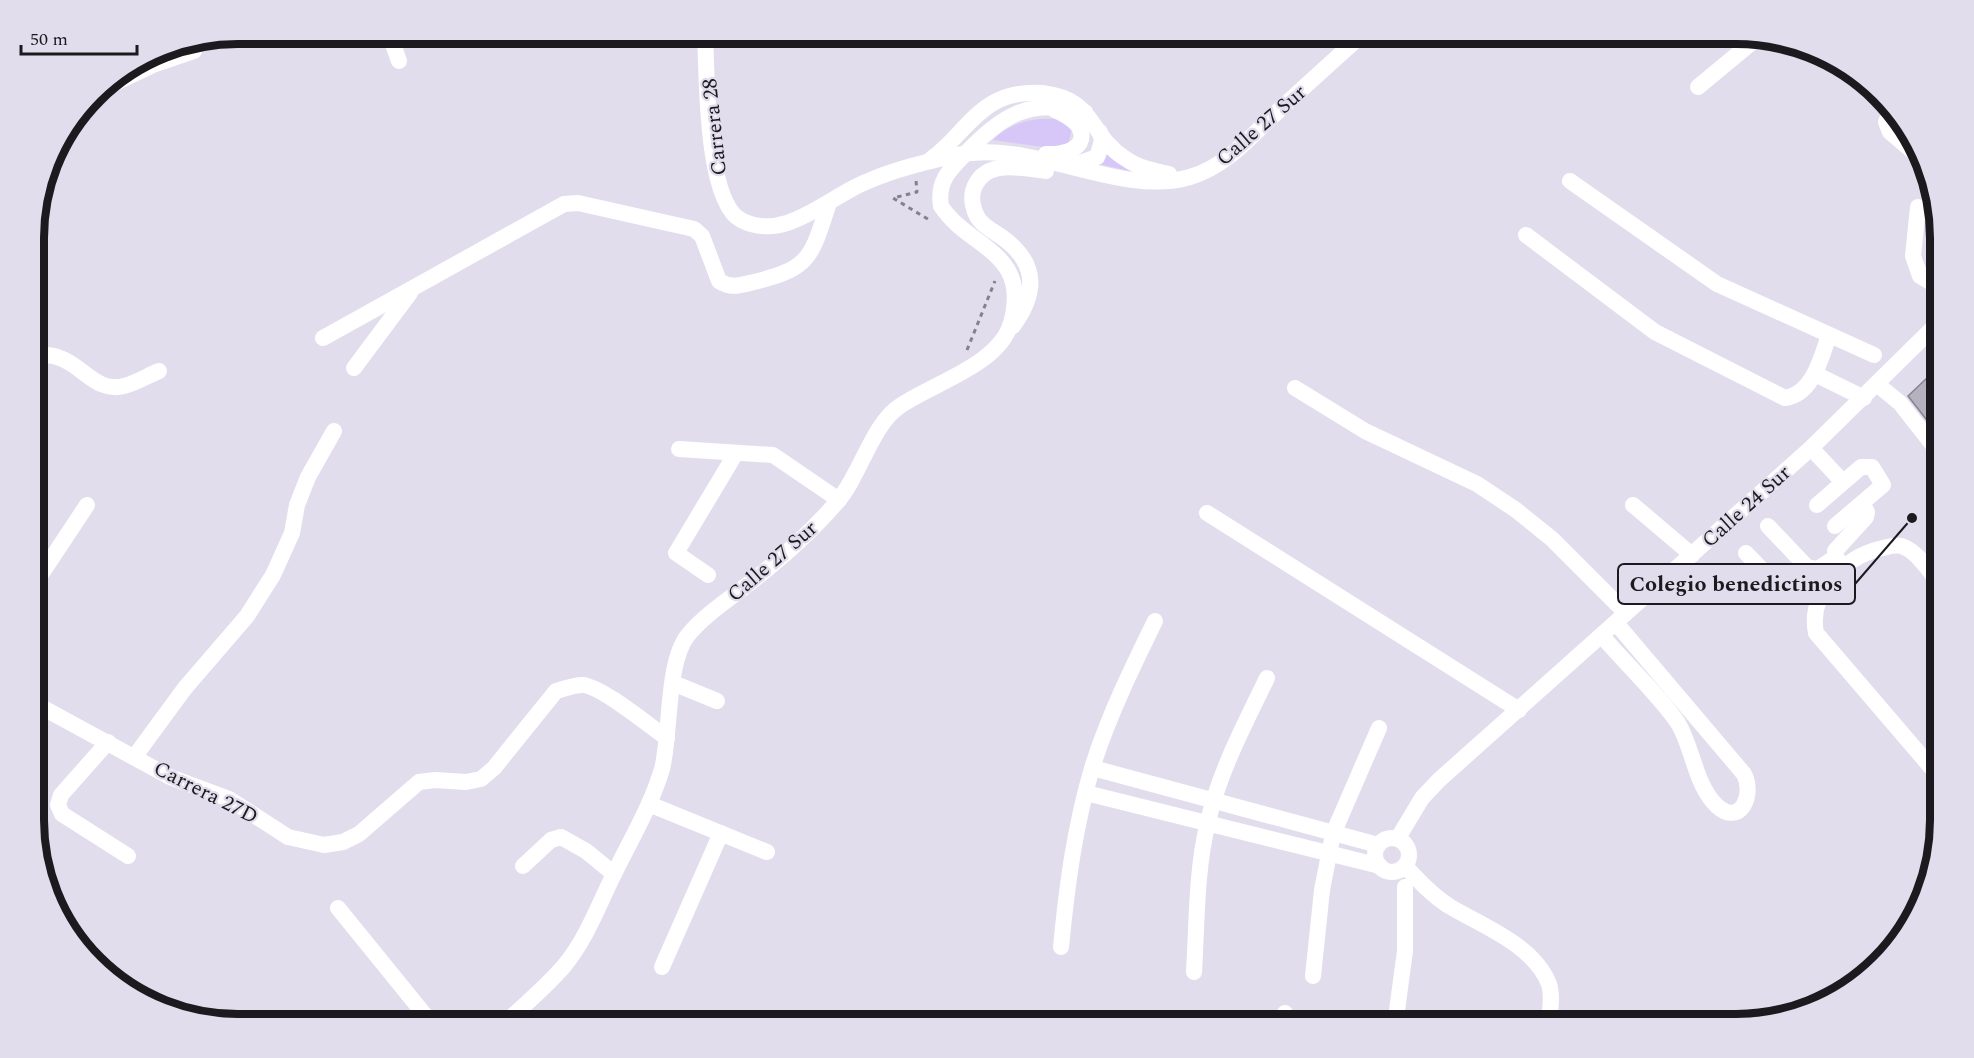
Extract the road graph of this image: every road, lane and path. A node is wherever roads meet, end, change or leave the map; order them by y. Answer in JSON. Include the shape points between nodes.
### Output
{"nodes":[{"id":1,"x":393,"y":44,"type":"edge"},
{"id":2,"x":706,"y":44,"type":"edge"},
{"id":3,"x":1352,"y":44,"type":"edge"},
{"id":4,"x":1749,"y":45,"type":"edge"},
{"id":5,"x":194,"y":51,"type":"dead end"},
{"id":6,"x":399,"y":61,"type":"dead end"},
{"id":7,"x":139,"y":71,"type":"edge"},
{"id":8,"x":1698,"y":87,"type":"dead end"},
{"id":9,"x":1050,"y":108,"type":"junction"},
{"id":10,"x":1085,"y":112,"type":"junction"},
{"id":11,"x":1888,"y":117,"type":"edge"},
{"id":12,"x":1100,"y":132,"type":"junction"},
{"id":13,"x":1907,"y":147,"type":"edge"},
{"id":14,"x":1000,"y":152,"type":"junction"},
{"id":15,"x":928,"y":162,"type":"junction"},
{"id":16,"x":1071,"y":166,"type":"junction"},
{"id":17,"x":901,"y":168,"type":"joint"},
{"id":18,"x":1200,"y":173,"type":"junction"},
{"id":19,"x":1136,"y":180,"type":"junction"},
{"id":20,"x":916,"y":181,"type":"dead end"},
{"id":21,"x":1570,"y":181,"type":"dead end"},
{"id":22,"x":829,"y":203,"type":"junction"},
{"id":23,"x":1918,"y":207,"type":"dead end"},
{"id":24,"x":909,"y":208,"type":"dead end"},
{"id":25,"x":1526,"y":235,"type":"dead end"},
{"id":26,"x":995,"y":271,"type":"dead end"},
{"id":27,"x":1930,"y":282,"type":"edge"},
{"id":28,"x":414,"y":287,"type":"junction"},
{"id":29,"x":1930,"y":331,"type":"edge"},
{"id":30,"x":1829,"y":335,"type":"junction"},
{"id":31,"x":323,"y":338,"type":"dead end"},
{"id":32,"x":1004,"y":339,"type":"junction"},
{"id":33,"x":1874,"y":355,"type":"dead end"},
{"id":34,"x":44,"y":356,"type":"edge"},
{"id":35,"x":965,"y":357,"type":"dead end"},
{"id":36,"x":354,"y":368,"type":"dead end"},
{"id":37,"x":159,"y":371,"type":"dead end"},
{"id":38,"x":1815,"y":374,"type":"junction"},
{"id":39,"x":1878,"y":384,"type":"junction"},
{"id":40,"x":1295,"y":388,"type":"dead end"},
{"id":41,"x":1864,"y":398,"type":"junction"},
{"id":42,"x":334,"y":431,"type":"dead end"},
{"id":43,"x":1930,"y":441,"type":"edge"},
{"id":44,"x":1811,"y":448,"type":"junction"},
{"id":45,"x":679,"y":449,"type":"dead end"},
{"id":46,"x":736,"y":453,"type":"junction"},
{"id":47,"x":1842,"y":481,"type":"junction"},
{"id":48,"x":839,"y":500,"type":"junction"},
{"id":49,"x":1633,"y":505,"type":"dead end"},
{"id":50,"x":1863,"y":505,"type":"junction"},
{"id":51,"x":87,"y":506,"type":"dead end"},
{"id":52,"x":1817,"y":506,"type":"dead end"},
{"id":53,"x":1207,"y":513,"type":"dead end"},
{"id":54,"x":1768,"y":526,"type":"dead end"},
{"id":55,"x":1835,"y":526,"type":"dead end"},
{"id":56,"x":1746,"y":553,"type":"dead end"},
{"id":57,"x":1692,"y":555,"type":"junction"},
{"id":58,"x":1839,"y":562,"type":"junction"},
{"id":59,"x":1818,"y":569,"type":"junction"},
{"id":60,"x":44,"y":570,"type":"edge"},
{"id":61,"x":1930,"y":573,"type":"edge"},
{"id":62,"x":708,"y":575,"type":"dead end"},
{"id":63,"x":1621,"y":618,"type":"junction"},
{"id":64,"x":1155,"y":621,"type":"dead end"},
{"id":65,"x":1602,"y":636,"type":"junction"},
{"id":66,"x":1267,"y":678,"type":"dead end"},
{"id":67,"x":673,"y":683,"type":"junction"},
{"id":68,"x":717,"y":701,"type":"dead end"},
{"id":69,"x":44,"y":709,"type":"edge"},
{"id":70,"x":1519,"y":710,"type":"junction"},
{"id":71,"x":1378,"y":728,"type":"dead end"},
{"id":72,"x":667,"y":738,"type":"junction"},
{"id":73,"x":108,"y":742,"type":"junction"},
{"id":74,"x":135,"y":756,"type":"junction"},
{"id":75,"x":1930,"y":766,"type":"edge"},
{"id":76,"x":1093,"y":768,"type":"junction"},
{"id":77,"x":1086,"y":793,"type":"junction"},
{"id":78,"x":1213,"y":801,"type":"junction"},
{"id":79,"x":649,"y":804,"type":"junction"},
{"id":80,"x":1207,"y":824,"type":"junction"},
{"id":81,"x":721,"y":833,"type":"junction"},
{"id":82,"x":1334,"y":834,"type":"junction"},
{"id":83,"x":1398,"y":838,"type":"junction"},
{"id":84,"x":1378,"y":846,"type":"junction"},
{"id":85,"x":767,"y":852,"type":"dead end"},
{"id":86,"x":1329,"y":855,"type":"junction"},
{"id":87,"x":128,"y":856,"type":"dead end"},
{"id":88,"x":522,"y":866,"type":"dead end"},
{"id":89,"x":1392,"y":868,"type":"junction"},
{"id":90,"x":614,"y":874,"type":"junction"},
{"id":91,"x":1405,"y":887,"type":"junction"},
{"id":92,"x":1448,"y":905,"type":"junction"},
{"id":93,"x":338,"y":908,"type":"dead end"},
{"id":94,"x":1061,"y":946,"type":"dead end"},
{"id":95,"x":662,"y":967,"type":"dead end"},
{"id":96,"x":1194,"y":972,"type":"dead end"},
{"id":97,"x":1313,"y":976,"type":"dead end"},
{"id":98,"x":424,"y":1014,"type":"edge"},
{"id":99,"x":514,"y":1014,"type":"edge"},
{"id":100,"x":1396,"y":1014,"type":"edge"},
{"id":101,"x":1550,"y":1014,"type":"edge"}],
"edges":[{"from":1,"to":6,"type":"street"},
{"from":2,"to":22,"type":"street","name":"Carrera 28","via":[[712,154],[724,200],[739,219],[774,226]]},
{"from":3,"to":18,"type":"street","name":"Calle 27 Sur","via":[[1226,158]]},
{"from":4,"to":8,"type":"street"},
{"from":5,"to":7,"type":"street"},
{"from":9,"to":10,"type":"street"},
{"from":9,"to":14,"type":"street","via":[[1078,124],[1080,141],[1075,149],[1068,154]]},
{"from":9,"to":32,"type":"street","via":[[1019,112],[993,125],[946,173],[940,187],[941,206],[962,228],[990,247],[1009,273],[1014,303]]},
{"from":10,"to":12,"type":"street"},
{"from":10,"to":15,"type":"street","via":[[1070,99],[1058,95],[1016,94],[989,105]]},
{"from":11,"to":13,"type":"street","via":[[1890,132]]},
{"from":12,"to":16,"type":"street","via":[[1102,141],[1096,157]]},
{"from":12,"to":18,"type":"street","via":[[1125,159],[1141,167],[1174,175]]},
{"from":14,"to":15,"type":"street","name":"Calle 27 Sur","via":[[972,152]]},
{"from":14,"to":16,"type":"street","name":"Calle 27 Sur"},
{"from":15,"to":17,"type":"street","name":"Calle 27 Sur"},
{"from":16,"to":19,"type":"street","name":"Calle 27 Sur"},
{"from":17,"to":22,"type":"street","name":"Carrera 28","via":[[862,183]]},
{"from":18,"to":19,"type":"street","name":"Calle 27 Sur","via":[[1161,182]]},
{"from":19,"to":32,"type":"street","name":"Calle 27 Sur","via":[[1002,166],[983,175],[972,194],[978,218],[1016,248],[1031,277],[1028,302]]},
{"from":20,"to":24,"type":"path","via":[[917,192],[893,198]]},
{"from":21,"to":30,"type":"street","via":[[1717,284]]},
{"from":22,"to":28,"type":"street","via":[[817,237],[797,268],[734,287],[719,281],[702,236],[694,229],[571,202]]},
{"from":23,"to":27,"type":"street","via":[[1912,256],[1920,276]]},
{"from":25,"to":38,"type":"street","via":[[1655,332],[1785,398],[1802,390]]},
{"from":26,"to":35,"type":"path","via":[[995,282]]},
{"from":28,"to":31,"type":"street"},
{"from":28,"to":36,"type":"street"},
{"from":29,"to":39,"type":"street","name":"Calle 24 Sur"},
{"from":30,"to":33,"type":"street"},
{"from":30,"to":38,"type":"street"},
{"from":32,"to":48,"type":"street","name":"Calle 27 Sur","via":[[978,362],[897,407],[886,418]]},
{"from":34,"to":37,"type":"street","via":[[69,360],[91,380],[105,386],[122,387]]},
{"from":38,"to":41,"type":"street"},
{"from":39,"to":41,"type":"street","name":"Calle 24 Sur"},
{"from":39,"to":43,"type":"street","via":[[1900,403]]},
{"from":40,"to":63,"type":"street","via":[[1365,431],[1477,484],[1516,510],[1552,539]]},
{"from":41,"to":44,"type":"street","name":"Calle 24 Sur"},
{"from":42,"to":74,"type":"street","via":[[308,477],[292,533],[273,575],[247,616],[184,688]]},
{"from":44,"to":47,"type":"street"},
{"from":44,"to":57,"type":"street","name":"Calle 24 Sur"},
{"from":45,"to":46,"type":"street"},
{"from":46,"to":48,"type":"street","via":[[773,455]]},
{"from":46,"to":62,"type":"street","via":[[676,553]]},
{"from":47,"to":50,"type":"street","via":[[1861,467],[1872,466],[1883,485]]},
{"from":47,"to":52,"type":"street"},
{"from":48,"to":67,"type":"street","name":"Calle 27 Sur","via":[[780,560],[685,638]]},
{"from":49,"to":57,"type":"street"},
{"from":50,"to":55,"type":"street"},
{"from":50,"to":58,"type":"street","via":[[1866,517],[1835,551]]},
{"from":51,"to":60,"type":"street"},
{"from":53,"to":70,"type":"street"},
{"from":54,"to":59,"type":"street","via":[[1807,567]]},
{"from":56,"to":59,"type":"street","via":[[1770,578],[1788,585]]},
{"from":57,"to":63,"type":"street","name":"Calle 24 Sur"},
{"from":58,"to":59,"type":"street"},
{"from":58,"to":61,"type":"street","via":[[1895,545],[1913,552]]},
{"from":58,"to":75,"type":"street","via":[[1817,609],[1816,633]]},
{"from":63,"to":65,"type":"street","name":"Calle 24 Sur"},
{"from":63,"to":65,"type":"street","via":[[1744,774],[1749,795],[1744,807],[1726,812],[1718,807],[1697,772],[1677,723]]},
{"from":64,"to":76,"type":"street","via":[[1127,679]]},
{"from":65,"to":70,"type":"street","name":"Calle 24 Sur"},
{"from":66,"to":78,"type":"street"},
{"from":67,"to":68,"type":"street"},
{"from":67,"to":72,"type":"street","name":"Calle 27 Sur"},
{"from":69,"to":73,"type":"street","name":"Carrera 27D"},
{"from":70,"to":83,"type":"street","name":"Calle 24 Sur","via":[[1422,798]]},
{"from":71,"to":82,"type":"street"},
{"from":72,"to":74,"type":"street","name":"Carrera 27D","via":[[600,692],[583,685],[571,686],[556,691],[481,779],[419,782],[359,834],[324,845],[288,837],[229,799],[170,777]]},
{"from":72,"to":79,"type":"street","name":"Calle 27 Sur","via":[[662,768]]},
{"from":73,"to":74,"type":"street","name":"Carrera 27D"},
{"from":73,"to":87,"type":"street","via":[[61,795],[58,805],[62,814]]},
{"from":76,"to":77,"type":"street"},
{"from":76,"to":78,"type":"street"},
{"from":77,"to":80,"type":"street"},
{"from":77,"to":94,"type":"street","via":[[1067,882]]},
{"from":78,"to":80,"type":"street"},
{"from":78,"to":82,"type":"street"},
{"from":79,"to":81,"type":"street"},
{"from":79,"to":90,"type":"street","name":"Calle 27 Sur"},
{"from":80,"to":86,"type":"street"},
{"from":80,"to":96,"type":"street","via":[[1199,876]]},
{"from":81,"to":85,"type":"street"},
{"from":81,"to":95,"type":"street"},
{"from":82,"to":84,"type":"street"},
{"from":82,"to":86,"type":"street"},
{"from":83,"to":84,"type":"street","via":[[1387,838]]},
{"from":83,"to":89,"type":"street","via":[[1408,850]]},
{"from":84,"to":89,"type":"street","via":[[1376,860]]},
{"from":86,"to":89,"type":"street"},
{"from":86,"to":97,"type":"street"},
{"from":88,"to":90,"type":"street","via":[[551,840],[561,837]]},
{"from":89,"to":91,"type":"street"},
{"from":89,"to":92,"type":"street"},
{"from":90,"to":99,"type":"street","name":"Calle 27 Sur","via":[[584,937],[563,967]]},
{"from":91,"to":92,"type":"street","via":[[1425,900]]},
{"from":91,"to":100,"type":"street","via":[[1405,951]]},
{"from":92,"to":101,"type":"street","via":[[1524,952],[1541,970],[1549,985]]},
{"from":93,"to":98,"type":"street"}]}
